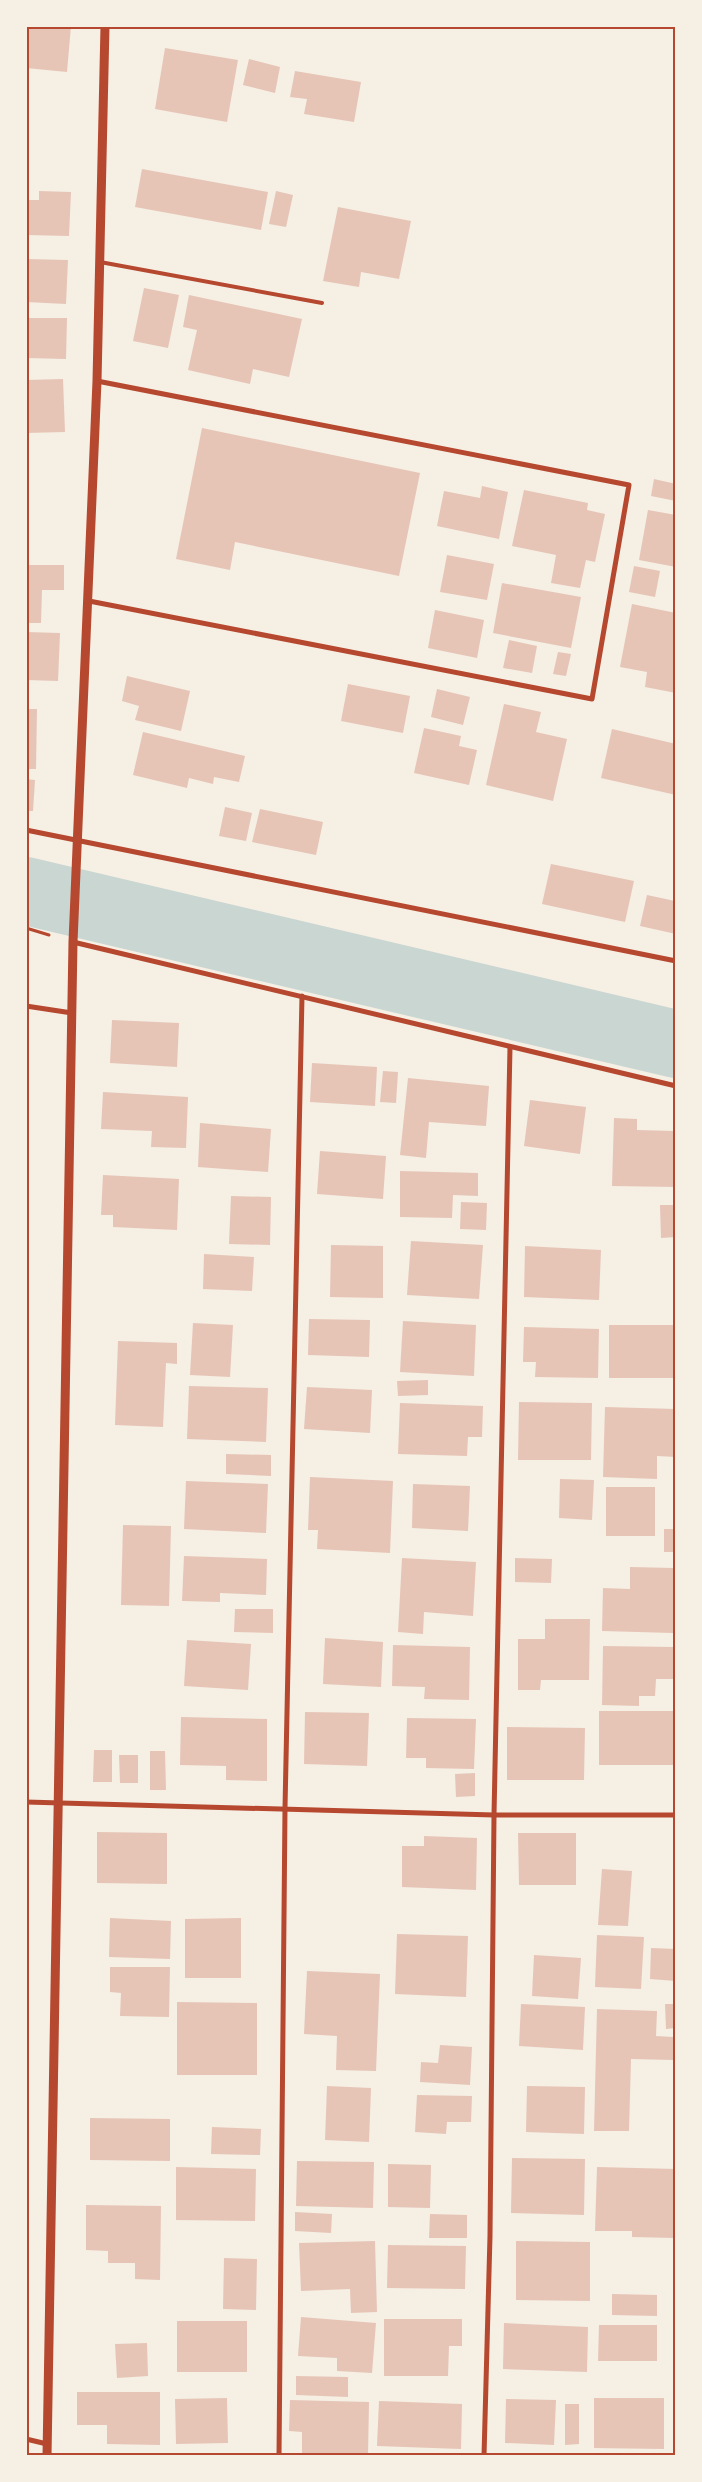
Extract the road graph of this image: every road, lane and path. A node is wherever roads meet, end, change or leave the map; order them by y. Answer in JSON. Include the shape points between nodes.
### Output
{"nodes":[{"id":1,"x":105,"y":26,"type":"edge"},
{"id":2,"x":100,"y":262,"type":"junction"},
{"id":3,"x":322,"y":303,"type":"dead end"},
{"id":4,"x":97,"y":382,"type":"junction"},
{"id":5,"x":89,"y":601,"type":"junction"},
{"id":6,"x":26,"y":830,"type":"edge"},
{"id":7,"x":76,"y":842,"type":"junction"},
{"id":8,"x":73,"y":942,"type":"junction"},
{"id":9,"x":676,"y":961,"type":"edge"},
{"id":10,"x":302,"y":996,"type":"junction"},
{"id":11,"x":26,"y":1006,"type":"edge"},
{"id":12,"x":72,"y":1013,"type":"junction"},
{"id":13,"x":510,"y":1047,"type":"junction"},
{"id":14,"x":676,"y":1086,"type":"edge"},
{"id":15,"x":26,"y":1802,"type":"edge"},
{"id":16,"x":57,"y":1802,"type":"junction"},
{"id":17,"x":285,"y":1808,"type":"junction"},
{"id":18,"x":676,"y":1815,"type":"edge"},
{"id":19,"x":494,"y":1816,"type":"junction"},
{"id":20,"x":26,"y":2439,"type":"edge"},
{"id":21,"x":47,"y":2444,"type":"junction"},
{"id":22,"x":47,"y":2456,"type":"edge"},
{"id":23,"x":279,"y":2456,"type":"edge"},
{"id":24,"x":484,"y":2456,"type":"edge"}],
"edges":[{"from":1,"to":2,"type":"street"},
{"from":2,"to":3,"type":"lane"},
{"from":2,"to":4,"type":"street"},
{"from":4,"to":5,"type":"street"},
{"from":4,"to":5,"type":"street","via":[[629,486],[592,699]]},
{"from":5,"to":7,"type":"street"},
{"from":6,"to":7,"type":"street"},
{"from":7,"to":8,"type":"street"},
{"from":7,"to":9,"type":"street"},
{"from":8,"to":10,"type":"street"},
{"from":8,"to":12,"type":"street"},
{"from":10,"to":13,"type":"street"},
{"from":10,"to":17,"type":"street"},
{"from":11,"to":12,"type":"street"},
{"from":12,"to":16,"type":"street"},
{"from":13,"to":14,"type":"street"},
{"from":13,"to":19,"type":"street"},
{"from":15,"to":16,"type":"street"},
{"from":16,"to":17,"type":"street"},
{"from":16,"to":21,"type":"street"},
{"from":17,"to":19,"type":"street"},
{"from":17,"to":23,"type":"street"},
{"from":18,"to":19,"type":"street"},
{"from":19,"to":24,"type":"street","via":[[490,2236]]},
{"from":20,"to":21,"type":"street"},
{"from":21,"to":22,"type":"street"}]}
